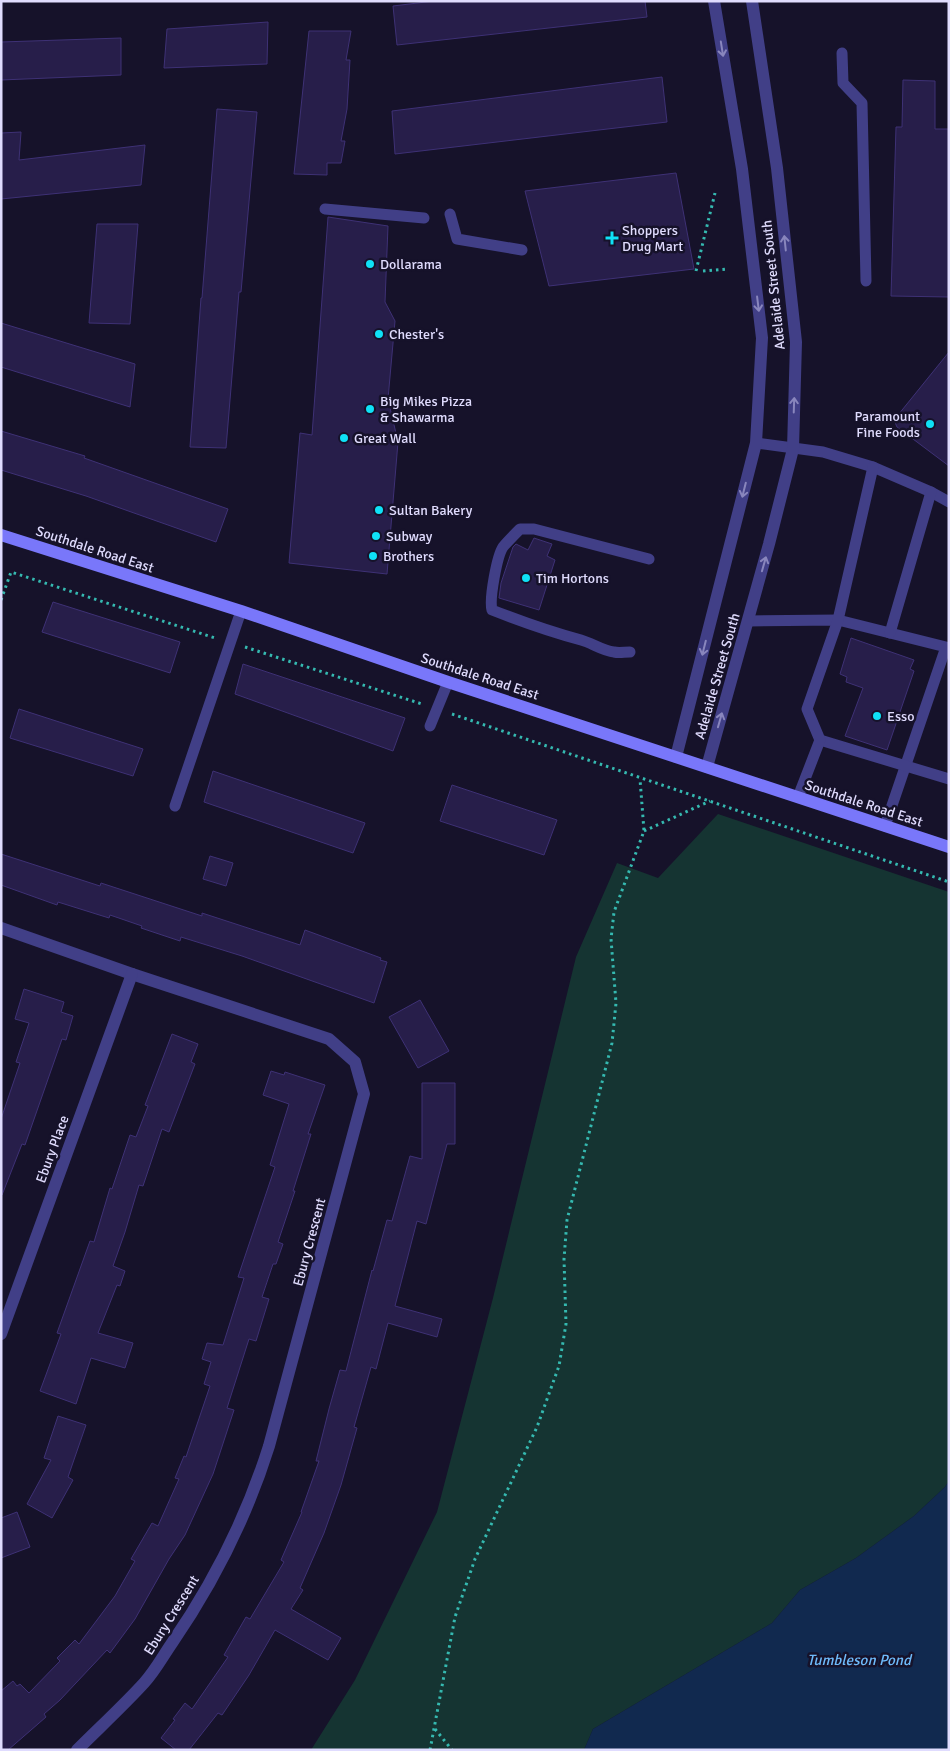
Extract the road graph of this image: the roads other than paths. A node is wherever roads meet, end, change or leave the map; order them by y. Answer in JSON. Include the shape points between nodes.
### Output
{"nodes":[{"id":1,"x":714,"y":1,"type":"edge"},
{"id":2,"x":752,"y":1,"type":"edge"},
{"id":3,"x":842,"y":53,"type":"dead end"},
{"id":4,"x":325,"y":209,"type":"dead end"},
{"id":5,"x":450,"y":214,"type":"dead end"},
{"id":6,"x":424,"y":218,"type":"dead end"},
{"id":7,"x":522,"y":250,"type":"dead end"},
{"id":8,"x":866,"y":281,"type":"dead end"},
{"id":9,"x":756,"y":443,"type":"junction"},
{"id":10,"x":793,"y":449,"type":"junction"},
{"id":11,"x":873,"y":468,"type":"junction"},
{"id":12,"x":931,"y":492,"type":"junction"},
{"id":13,"x":949,"y":502,"type":"edge"},
{"id":14,"x":1,"y":535,"type":"edge"},
{"id":15,"x":649,"y":558,"type":"dead end"},
{"id":16,"x":241,"y":611,"type":"junction"},
{"id":17,"x":838,"y":620,"type":"junction"},
{"id":18,"x":748,"y":621,"type":"junction"},
{"id":19,"x":890,"y":633,"type":"junction"},
{"id":20,"x":947,"y":642,"type":"edge"},
{"id":21,"x":630,"y":652,"type":"dead end"},
{"id":22,"x":448,"y":682,"type":"junction"},
{"id":23,"x":430,"y":726,"type":"dead end"},
{"id":24,"x":820,"y":740,"type":"junction"},
{"id":25,"x":676,"y":757,"type":"junction"},
{"id":26,"x":905,"y":766,"type":"junction"},
{"id":27,"x":707,"y":767,"type":"junction"},
{"id":28,"x":949,"y":779,"type":"edge"},
{"id":29,"x":798,"y":797,"type":"junction"},
{"id":30,"x":175,"y":806,"type":"dead end"},
{"id":31,"x":885,"y":826,"type":"junction"},
{"id":32,"x":949,"y":847,"type":"edge"},
{"id":33,"x":1,"y":928,"type":"edge"},
{"id":34,"x":132,"y":974,"type":"junction"},
{"id":35,"x":1,"y":1334,"type":"edge"},
{"id":36,"x":76,"y":1750,"type":"edge"}],
"edges":[{"from":1,"to":9,"type":"street","name":"Adelaide Street South","one_way":true,"via":[[742,169],[762,338]]},
{"from":10,"to":2,"type":"street","name":"Adelaide Street South","one_way":true,"via":[[796,342]]},
{"from":3,"to":8,"type":"lane","via":[[843,83],[862,103]]},
{"from":4,"to":6,"type":"lane"},
{"from":5,"to":7,"type":"lane","via":[[457,239]]},
{"from":9,"to":10,"type":"lane"},
{"from":9,"to":25,"type":"street","name":"Adelaide Street South","one_way":true},
{"from":10,"to":11,"type":"lane","via":[[823,452]]},
{"from":18,"to":10,"type":"street","name":"Adelaide Street South","one_way":true},
{"from":11,"to":12,"type":"lane"},
{"from":11,"to":17,"type":"lane"},
{"from":12,"to":13,"type":"lane"},
{"from":12,"to":19,"type":"lane"},
{"from":14,"to":16,"type":"main road","name":"Southdale Road East"},
{"from":15,"to":21,"type":"lane","via":[[534,529],[520,529],[502,549],[491,589],[492,610],[612,652]]},
{"from":16,"to":22,"type":"main road","name":"Southdale Road East"},
{"from":16,"to":30,"type":"lane"},
{"from":17,"to":18,"type":"lane"},
{"from":17,"to":19,"type":"lane"},
{"from":17,"to":24,"type":"lane","via":[[807,709]]},
{"from":27,"to":18,"type":"street","name":"Adelaide Street South","one_way":true},
{"from":19,"to":20,"type":"lane"},
{"from":20,"to":26,"type":"lane"},
{"from":22,"to":23,"type":"lane"},
{"from":22,"to":25,"type":"main road","name":"Southdale Road East"},
{"from":24,"to":26,"type":"lane"},
{"from":24,"to":29,"type":"lane"},
{"from":25,"to":27,"type":"main road","name":"Southdale Road East"},
{"from":26,"to":28,"type":"lane"},
{"from":26,"to":31,"type":"lane"},
{"from":27,"to":29,"type":"main road","name":"Southdale Road East"},
{"from":29,"to":31,"type":"main road","name":"Southdale Road East"},
{"from":31,"to":32,"type":"main road","name":"Southdale Road East"},
{"from":33,"to":34,"type":"street","name":"Ebury Crescent"},
{"from":34,"to":35,"type":"street","name":"Ebury Place"},
{"from":34,"to":36,"type":"street","name":"Ebury Crescent","via":[[329,1039],[354,1062],[364,1094],[258,1483],[217,1570],[181,1630],[145,1682]]}]}
